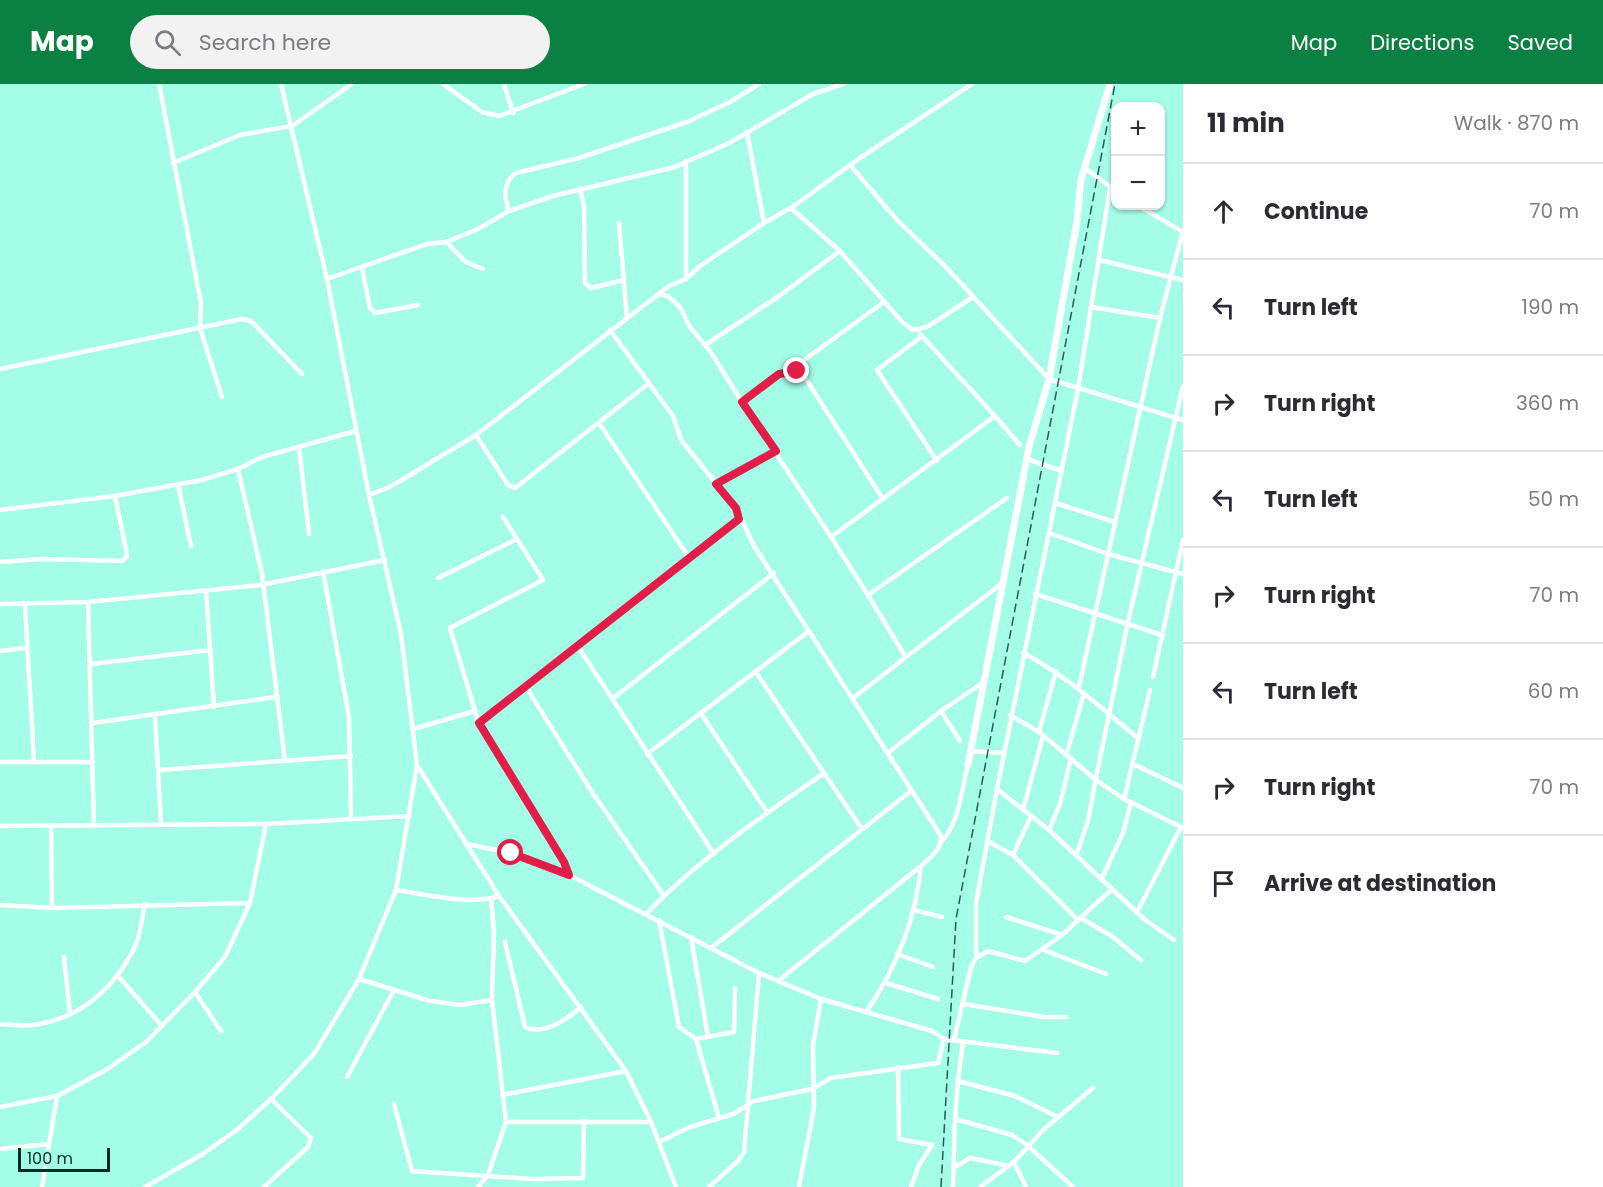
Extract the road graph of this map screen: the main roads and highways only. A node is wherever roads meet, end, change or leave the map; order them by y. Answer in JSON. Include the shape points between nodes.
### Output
{"nodes":[{"id":1,"x":1110,"y":84,"type":"edge"},
{"id":2,"x":968,"y":765,"type":"road end"}],
"edges":[{"from":1,"to":2,"type":"main road","via":[[1085,168],[1050,379],[1027,459]]}]}
